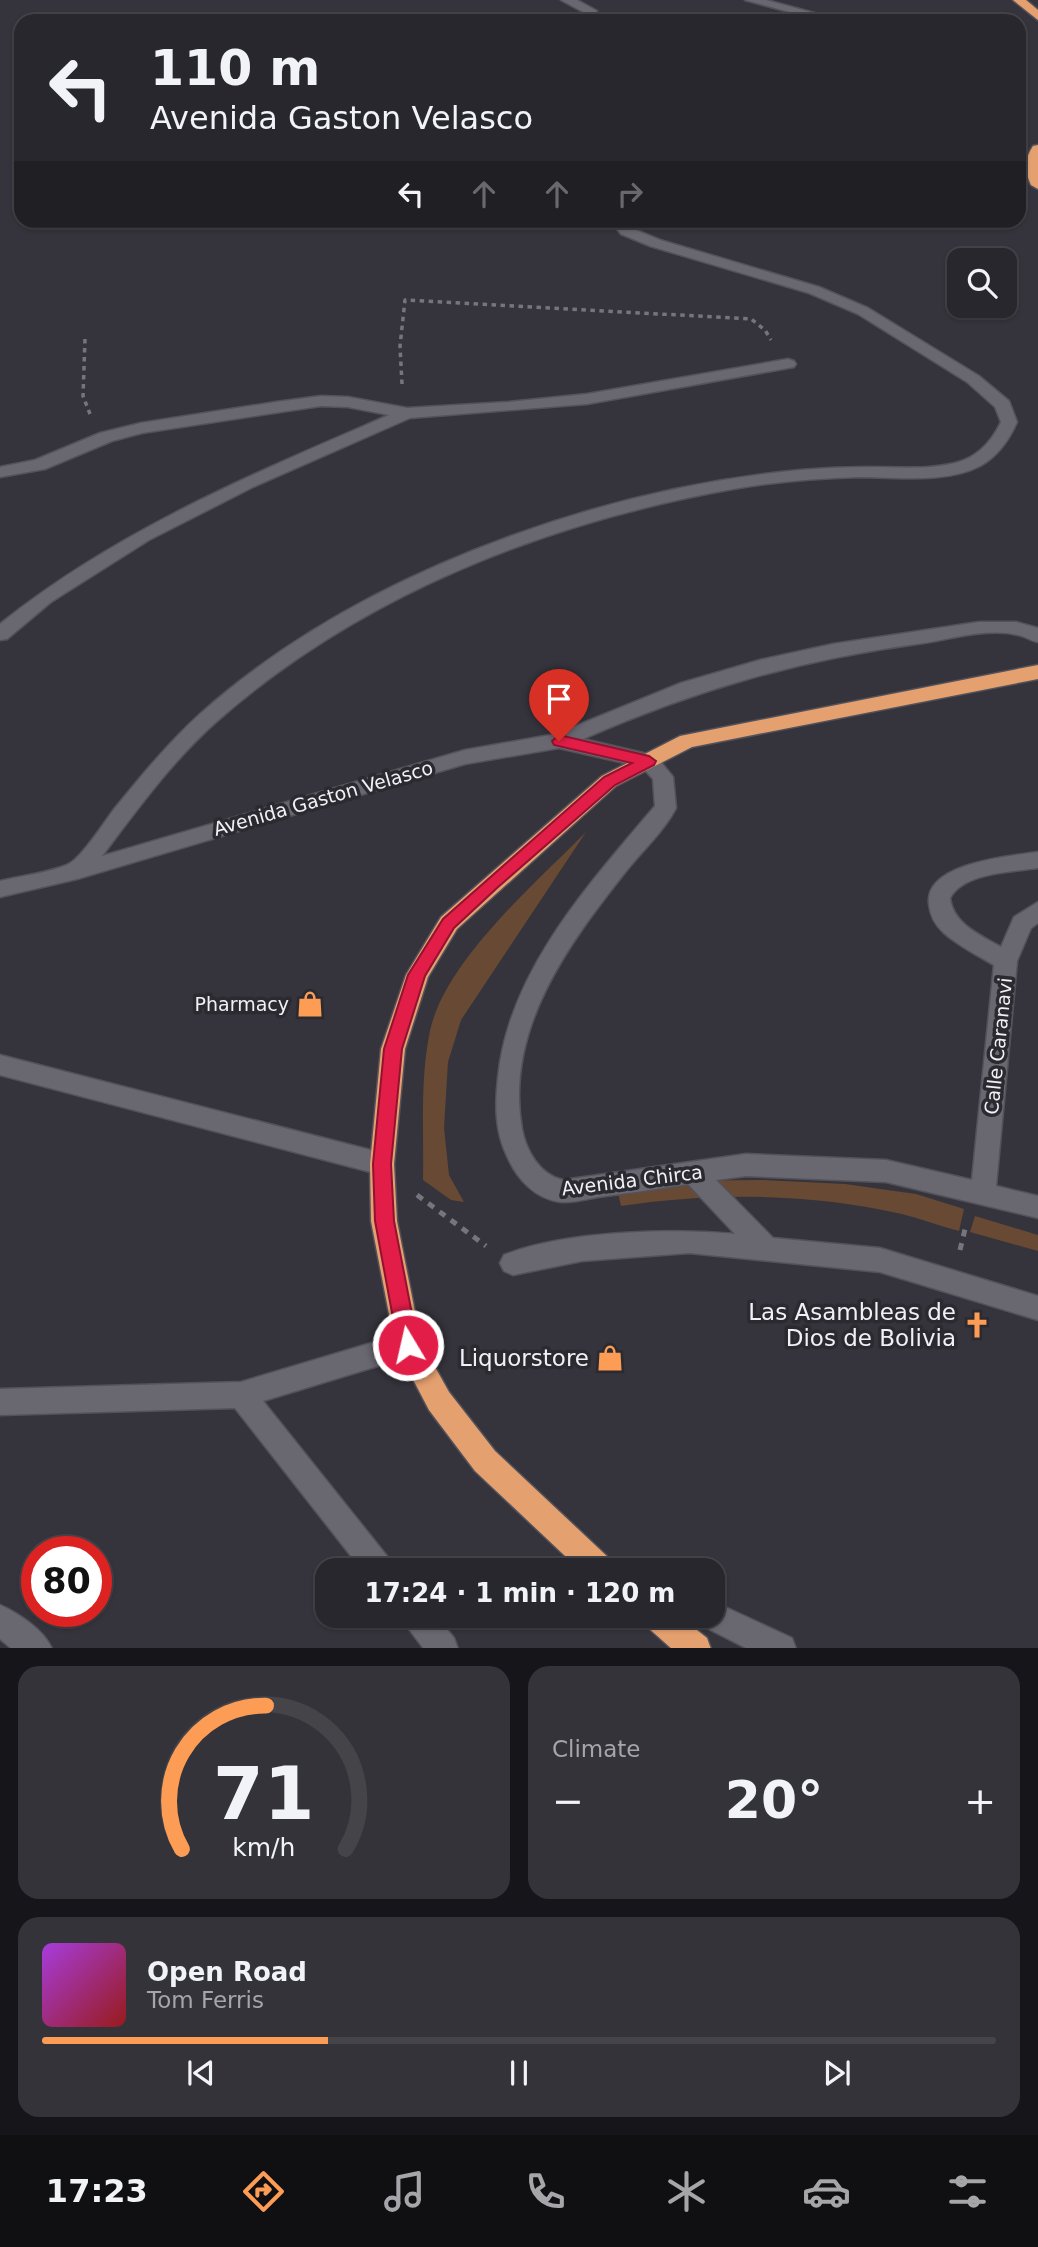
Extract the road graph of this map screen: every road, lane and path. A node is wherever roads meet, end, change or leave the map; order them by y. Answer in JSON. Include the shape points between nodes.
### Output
{"nodes":[{"id":1,"x":568,"y":0,"type":"edge"},
{"id":2,"x":751,"y":0,"type":"edge"},
{"id":3,"x":1019,"y":0,"type":"edge"},
{"id":4,"x":590,"y":11,"type":"dead end"},
{"id":5,"x":809,"y":14,"type":"edge"},
{"id":6,"x":1038,"y":16,"type":"edge"},
{"id":7,"x":1038,"y":149,"type":"edge"},
{"id":8,"x":1038,"y":186,"type":"edge"},
{"id":9,"x":624,"y":228,"type":"edge"},
{"id":10,"x":85,"y":339,"type":"dead end"},
{"id":11,"x":788,"y":363,"type":"joint"},
{"id":12,"x":407,"y":413,"type":"junction"},
{"id":13,"x":106,"y":437,"type":"junction"},
{"id":14,"x":0,"y":472,"type":"edge"},
{"id":15,"x":0,"y":634,"type":"edge"},
{"id":16,"x":1038,"y":636,"type":"edge"},
{"id":17,"x":1038,"y":672,"type":"edge"},
{"id":18,"x":559,"y":741,"type":"junction"},
{"id":19,"x":649,"y":761,"type":"junction"},
{"id":20,"x":1038,"y":860,"type":"edge"},
{"id":21,"x":77,"y":871,"type":"junction"},
{"id":22,"x":0,"y":889,"type":"edge"},
{"id":23,"x":1038,"y":911,"type":"edge"},
{"id":24,"x":1006,"y":961,"type":"junction"},
{"id":25,"x":0,"y":1065,"type":"edge"},
{"id":26,"x":382,"y":1164,"type":"junction"},
{"id":27,"x":692,"y":1173,"type":"junction"},
{"id":28,"x":983,"y":1192,"type":"junction"},
{"id":29,"x":1038,"y":1207,"type":"edge"},
{"id":30,"x":766,"y":1248,"type":"junction"},
{"id":31,"x":513,"y":1264,"type":"joint"},
{"id":32,"x":1038,"y":1308,"type":"edge"},
{"id":33,"x":408,"y":1345,"type":"junction"},
{"id":34,"x":241,"y":1395,"type":"junction"},
{"id":35,"x":0,"y":1402,"type":"edge"},
{"id":36,"x":370,"y":1558,"type":"edge"},
{"id":37,"x":588,"y":1558,"type":"edge"},
{"id":38,"x":0,"y":1620,"type":"edge"},
{"id":39,"x":725,"y":1622,"type":"edge"},
{"id":40,"x":427,"y":1628,"type":"edge"},
{"id":41,"x":671,"y":1628,"type":"edge"},
{"id":42,"x":704,"y":1628,"type":"edge"},
{"id":43,"x":694,"y":1647,"type":"edge"},
{"id":44,"x":37,"y":1648,"type":"edge"},
{"id":45,"x":443,"y":1648,"type":"edge"},
{"id":46,"x":781,"y":1648,"type":"edge"}],
"edges":[{"from":1,"to":4,"type":"street"},
{"from":2,"to":5,"type":"street"},
{"from":3,"to":6,"type":"highway"},
{"from":7,"to":8,"type":"highway","via":[[1032,157],[1032,175]]},
{"from":9,"to":21,"type":"street","via":[[655,243],[802,286],[863,312],[962,372],[1003,405],[1009,422],[1003,436],[987,455],[962,467],[822,473],[733,484],[573,520],[484,551],[423,579],[278,661],[206,720]]},
{"from":10,"to":13,"type":"path","via":[[83,396]]},
{"from":11,"to":12,"type":"street","via":[[587,399]]},
{"from":11,"to":12,"type":"path","via":[[765,330],[751,319],[405,300],[400,346]]},
{"from":12,"to":13,"type":"street","via":[[321,401]]},
{"from":12,"to":15,"type":"street","via":[[153,531],[28,609]]},
{"from":13,"to":14,"type":"street","via":[[39,465]]},
{"from":16,"to":18,"type":"street","via":[[997,627],[883,641],[740,672],[654,700]]},
{"from":17,"to":19,"type":"highway","via":[[688,741]]},
{"from":18,"to":19,"type":"street","name":"Avenida Gaston Velasco"},
{"from":18,"to":21,"type":"street","name":"Avenida Gaston Velasco","via":[[465,757]]},
{"from":19,"to":26,"type":"highway","via":[[609,781],[449,923],[417,975],[393,1049]]},
{"from":19,"to":27,"type":"street","name":"Avenida Chirca","via":[[663,777],[666,808],[582,908],[539,981],[514,1040],[507,1105],[512,1142],[530,1175],[549,1189],[563,1191]]},
{"from":20,"to":24,"type":"street","via":[[973,870],[956,877],[939,900],[941,914],[956,929]]},
{"from":21,"to":22,"type":"street","name":"Avenida Gaston Velasco"},
{"from":23,"to":24,"type":"street","name":"Calle Caranavi","via":[[1022,923]]},
{"from":24,"to":28,"type":"street","name":"Calle Caranavi"},
{"from":25,"to":26,"type":"street"},
{"from":26,"to":31,"type":"path","via":[[461,1229]]},
{"from":26,"to":33,"type":"highway","via":[[384,1221]]},
{"from":27,"to":28,"type":"street","name":"Avenida Chirca","via":[[746,1165],[886,1171]]},
{"from":27,"to":30,"type":"street"},
{"from":28,"to":29,"type":"street","name":"Avenida Chirca"},
{"from":30,"to":31,"type":"street","via":[[689,1241],[582,1249]]},
{"from":30,"to":32,"type":"street","via":[[880,1260]]},
{"from":33,"to":34,"type":"street"},
{"from":33,"to":37,"type":"highway","via":[[439,1401],[485,1461]]},
{"from":34,"to":35,"type":"street"},
{"from":34,"to":36,"type":"street"},
{"from":38,"to":44,"type":"street"},
{"from":39,"to":46,"type":"street"},
{"from":40,"to":45,"type":"street"},
{"from":41,"to":43,"type":"highway"},
{"from":42,"to":43,"type":"street"}]}
